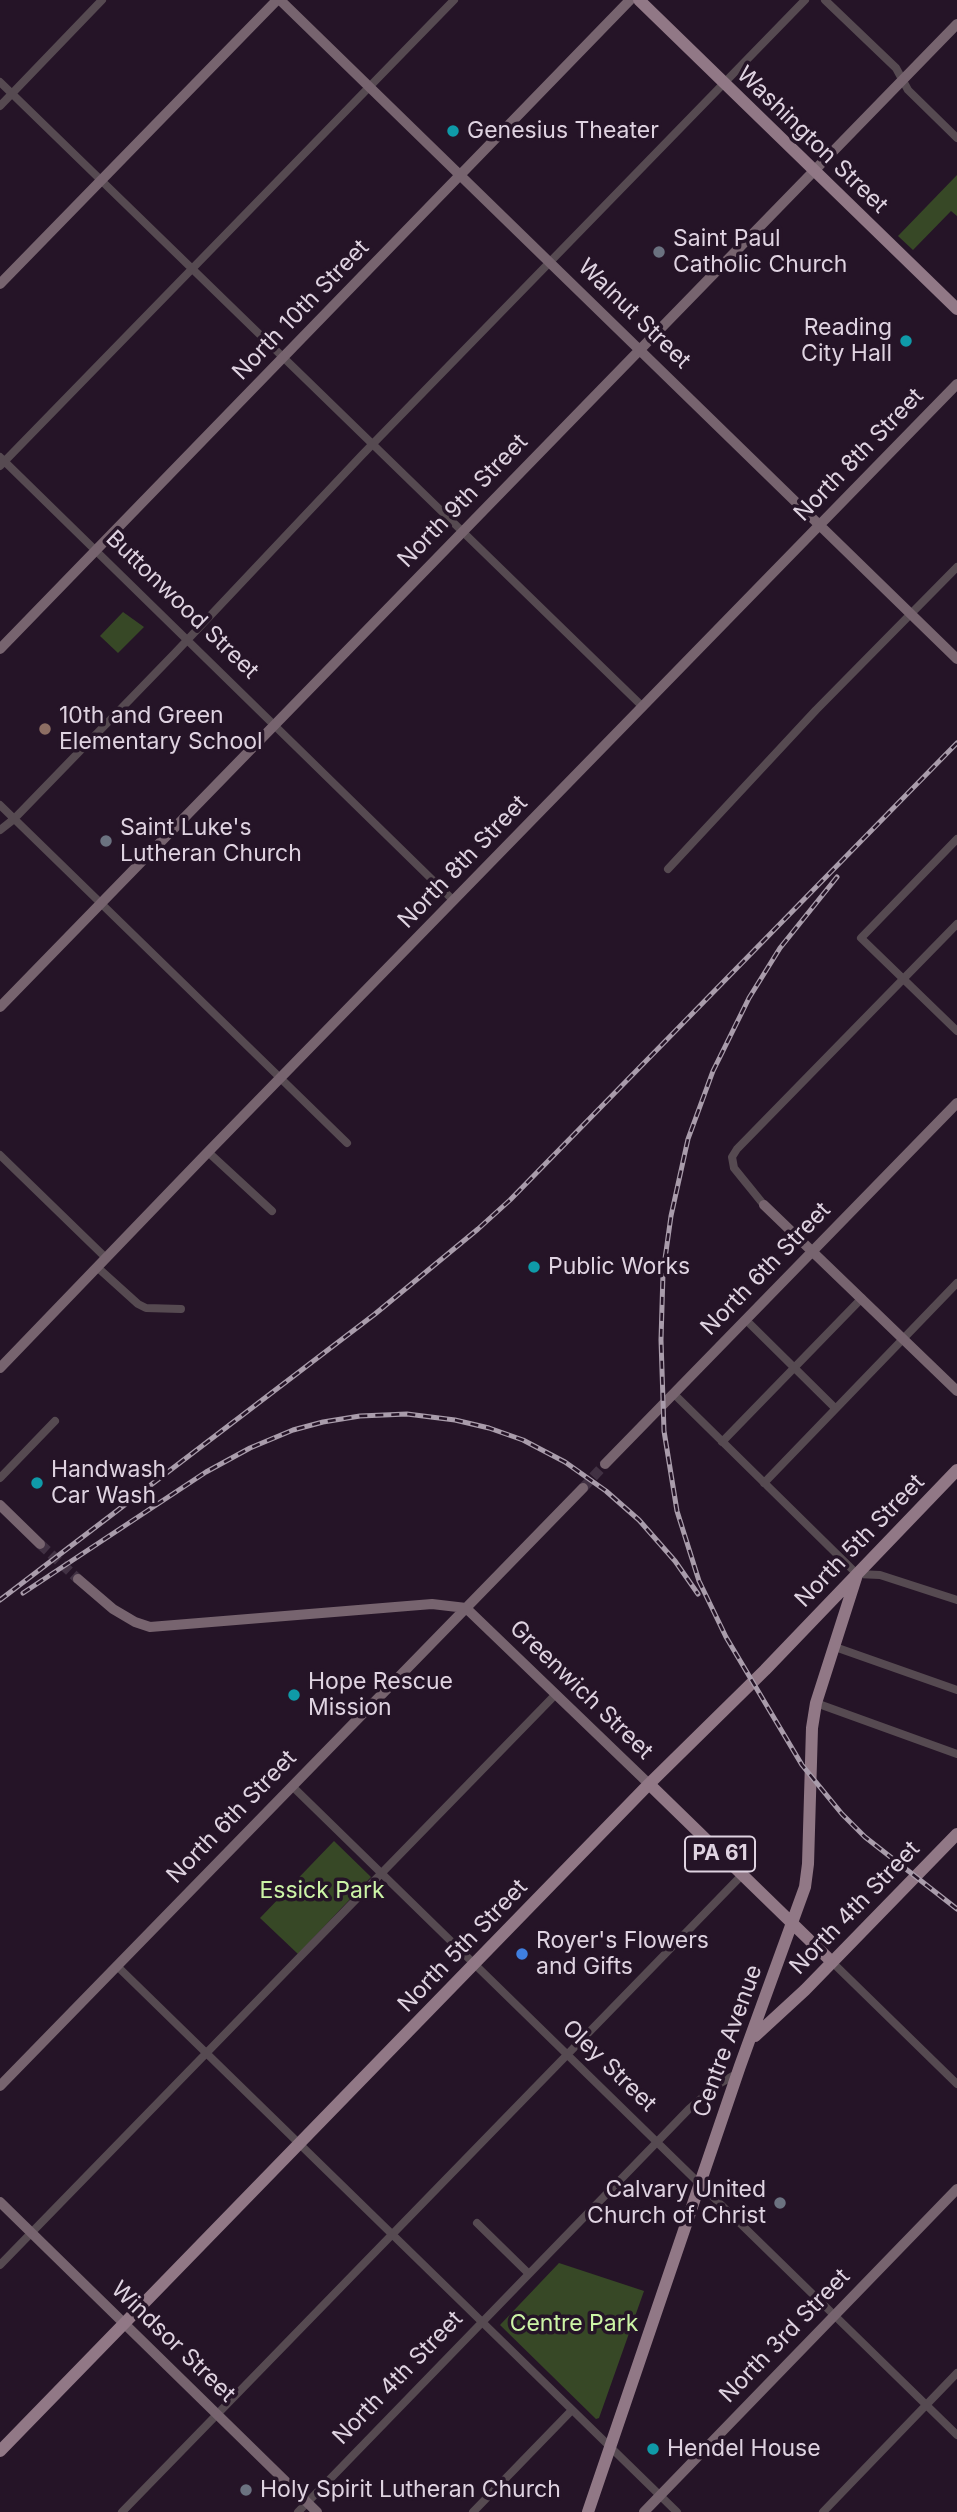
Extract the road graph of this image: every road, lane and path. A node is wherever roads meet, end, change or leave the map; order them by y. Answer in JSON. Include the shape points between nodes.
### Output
{"nodes":[{"id":1,"x":102,"y":0,"type":"edge"},
{"id":2,"x":279,"y":0,"type":"edge"},
{"id":3,"x":454,"y":0,"type":"edge"},
{"id":4,"x":630,"y":0,"type":"edge"},
{"id":5,"x":639,"y":0,"type":"edge"},
{"id":6,"x":805,"y":0,"type":"edge"},
{"id":7,"x":825,"y":0,"type":"edge"},
{"id":8,"x":957,"y":24,"type":"edge"},
{"id":9,"x":902,"y":80,"type":"junction"},
{"id":10,"x":0,"y":82,"type":"edge"},
{"id":11,"x":724,"y":84,"type":"junction"},
{"id":12,"x":370,"y":87,"type":"junction"},
{"id":13,"x":12,"y":93,"type":"junction"},
{"id":14,"x":0,"y":106,"type":"edge"},
{"id":15,"x":957,"y":138,"type":"edge"},
{"id":16,"x":814,"y":171,"type":"junction"},
{"id":17,"x":461,"y":175,"type":"junction"},
{"id":18,"x":102,"y":180,"type":"junction"},
{"id":19,"x":551,"y":263,"type":"junction"},
{"id":20,"x":192,"y":267,"type":"junction"},
{"id":21,"x":0,"y":284,"type":"edge"},
{"id":22,"x":957,"y":309,"type":"edge"},
{"id":23,"x":640,"y":349,"type":"junction"},
{"id":24,"x":285,"y":357,"type":"junction"},
{"id":25,"x":957,"y":384,"type":"edge"},
{"id":26,"x":374,"y":444,"type":"junction"},
{"id":27,"x":1,"y":461,"type":"edge"},
{"id":28,"x":820,"y":525,"type":"junction"},
{"id":29,"x":464,"y":531,"type":"junction"},
{"id":30,"x":96,"y":550,"type":"junction"},
{"id":31,"x":957,"y":567,"type":"edge"},
{"id":32,"x":910,"y":613,"type":"junction"},
{"id":33,"x":187,"y":639,"type":"junction"},
{"id":34,"x":0,"y":649,"type":"edge"},
{"id":35,"x":957,"y":659,"type":"edge"},
{"id":36,"x":643,"y":707,"type":"junction"},
{"id":37,"x":275,"y":724,"type":"junction"},
{"id":38,"x":0,"y":805,"type":"edge"},
{"id":39,"x":14,"y":818,"type":"junction"},
{"id":40,"x":0,"y":830,"type":"edge"},
{"id":41,"x":957,"y":839,"type":"edge"},
{"id":42,"x":668,"y":869,"type":"dead end"},
{"id":43,"x":454,"y":901,"type":"junction"},
{"id":44,"x":102,"y":904,"type":"junction"},
{"id":45,"x":957,"y":923,"type":"edge"},
{"id":46,"x":903,"y":979,"type":"junction"},
{"id":47,"x":0,"y":1007,"type":"edge"},
{"id":48,"x":957,"y":1031,"type":"edge"},
{"id":49,"x":280,"y":1078,"type":"junction"},
{"id":50,"x":957,"y":1103,"type":"edge"},
{"id":51,"x":347,"y":1143,"type":"dead end"},
{"id":52,"x":208,"y":1152,"type":"junction"},
{"id":53,"x":0,"y":1155,"type":"edge"},
{"id":54,"x":764,"y":1205,"type":"joint"},
{"id":55,"x":272,"y":1211,"type":"dead end"},
{"id":56,"x":813,"y":1251,"type":"junction"},
{"id":57,"x":106,"y":1258,"type":"junction"},
{"id":58,"x":97,"y":1267,"type":"junction"},
{"id":59,"x":957,"y":1283,"type":"edge"},
{"id":60,"x":862,"y":1298,"type":"junction"},
{"id":61,"x":181,"y":1309,"type":"dead end"},
{"id":62,"x":746,"y":1321,"type":"junction"},
{"id":63,"x":903,"y":1338,"type":"junction"},
{"id":64,"x":0,"y":1368,"type":"edge"},
{"id":65,"x":794,"y":1368,"type":"junction"},
{"id":66,"x":957,"y":1391,"type":"edge"},
{"id":67,"x":674,"y":1394,"type":"junction"},
{"id":68,"x":835,"y":1408,"type":"junction"},
{"id":69,"x":55,"y":1421,"type":"dead end"},
{"id":70,"x":722,"y":1442,"type":"junction"},
{"id":71,"x":605,"y":1464,"type":"tunnel mouth"},
{"id":72,"x":957,"y":1470,"type":"edge"},
{"id":73,"x":0,"y":1478,"type":"edge"},
{"id":74,"x":764,"y":1483,"type":"junction"},
{"id":75,"x":583,"y":1488,"type":"tunnel mouth"},
{"id":76,"x":0,"y":1505,"type":"edge"},
{"id":77,"x":40,"y":1544,"type":"tunnel mouth"},
{"id":78,"x":857,"y":1574,"type":"junction"},
{"id":79,"x":78,"y":1579,"type":"tunnel mouth"},
{"id":80,"x":957,"y":1600,"type":"edge"},
{"id":81,"x":466,"y":1608,"type":"junction"},
{"id":82,"x":835,"y":1647,"type":"junction"},
{"id":83,"x":957,"y":1690,"type":"edge"},
{"id":84,"x":556,"y":1694,"type":"junction"},
{"id":85,"x":816,"y":1703,"type":"junction"},
{"id":86,"x":957,"y":1754,"type":"edge"},
{"id":87,"x":649,"y":1784,"type":"junction"},
{"id":88,"x":292,"y":1786,"type":"junction"},
{"id":89,"x":957,"y":1834,"type":"edge"},
{"id":90,"x":382,"y":1874,"type":"junction"},
{"id":91,"x":742,"y":1875,"type":"junction"},
{"id":92,"x":791,"y":1923,"type":"junction"},
{"id":93,"x":832,"y":1962,"type":"junction"},
{"id":94,"x":475,"y":1964,"type":"junction"},
{"id":95,"x":117,"y":1966,"type":"junction"},
{"id":96,"x":752,"y":2039,"type":"junction"},
{"id":97,"x":206,"y":2053,"type":"junction"},
{"id":98,"x":568,"y":2055,"type":"junction"},
{"id":99,"x":737,"y":2073,"type":"junction"},
{"id":100,"x":957,"y":2084,"type":"edge"},
{"id":101,"x":0,"y":2086,"type":"edge"},
{"id":102,"x":657,"y":2142,"type":"junction"},
{"id":103,"x":299,"y":2144,"type":"junction"},
{"id":104,"x":700,"y":2184,"type":"junction"},
{"id":105,"x":957,"y":2189,"type":"edge"},
{"id":106,"x":0,"y":2202,"type":"edge"},
{"id":107,"x":478,"y":2223,"type":"dead end"},
{"id":108,"x":32,"y":2233,"type":"junction"},
{"id":109,"x":392,"y":2235,"type":"junction"},
{"id":110,"x":0,"y":2266,"type":"edge"},
{"id":111,"x":529,"y":2274,"type":"junction"},
{"id":112,"x":834,"y":2316,"type":"junction"},
{"id":113,"x":482,"y":2322,"type":"junction"},
{"id":114,"x":124,"y":2324,"type":"junction"},
{"id":115,"x":957,"y":2373,"type":"edge"},
{"id":116,"x":926,"y":2405,"type":"junction"},
{"id":117,"x":572,"y":2410,"type":"junction"},
{"id":118,"x":216,"y":2414,"type":"junction"},
{"id":119,"x":957,"y":2435,"type":"edge"},
{"id":120,"x":609,"y":2446,"type":"junction"},
{"id":121,"x":0,"y":2451,"type":"edge"},
{"id":122,"x":660,"y":2496,"type":"junction"},
{"id":123,"x":307,"y":2502,"type":"junction"},
{"id":124,"x":122,"y":2512,"type":"edge"},
{"id":125,"x":298,"y":2512,"type":"edge"},
{"id":126,"x":317,"y":2512,"type":"edge"},
{"id":127,"x":473,"y":2512,"type":"edge"},
{"id":128,"x":588,"y":2512,"type":"edge"},
{"id":129,"x":644,"y":2512,"type":"edge"},
{"id":130,"x":677,"y":2512,"type":"edge"},
{"id":131,"x":823,"y":2512,"type":"edge"}],
"edges":[{"from":1,"to":13,"type":"street"},
{"from":2,"to":12,"type":"street","name":"Walnut Street"},
{"from":2,"to":18,"type":"street"},
{"from":3,"to":12,"type":"street"},
{"from":4,"to":17,"type":"street","name":"North 10th Street"},
{"from":5,"to":11,"type":"main road","name":"Washington Street"},
{"from":6,"to":11,"type":"street"},
{"from":7,"to":9,"type":"street","via":[[896,68]]},
{"from":8,"to":9,"type":"street","name":"North 9th Street"},
{"from":9,"to":15,"type":"street"},
{"from":9,"to":16,"type":"street","name":"North 9th Street"},
{"from":10,"to":13,"type":"street"},
{"from":11,"to":16,"type":"main road","name":"Washington Street"},
{"from":11,"to":19,"type":"street"},
{"from":12,"to":17,"type":"street","name":"Walnut Street"},
{"from":12,"to":20,"type":"street"},
{"from":13,"to":14,"type":"street"},
{"from":13,"to":18,"type":"street"},
{"from":16,"to":22,"type":"main road","name":"Washington Street"},
{"from":16,"to":23,"type":"street","name":"North 9th Street"},
{"from":17,"to":19,"type":"street","name":"Walnut Street"},
{"from":17,"to":24,"type":"street","name":"North 10th Street"},
{"from":18,"to":20,"type":"street"},
{"from":18,"to":21,"type":"street"},
{"from":19,"to":23,"type":"street","name":"Walnut Street"},
{"from":19,"to":26,"type":"street"},
{"from":20,"to":24,"type":"street"},
{"from":20,"to":27,"type":"street"},
{"from":23,"to":28,"type":"street","name":"Walnut Street"},
{"from":23,"to":29,"type":"street","name":"North 9th Street"},
{"from":24,"to":26,"type":"street"},
{"from":24,"to":30,"type":"street","name":"North 10th Street"},
{"from":25,"to":28,"type":"street","name":"North 8th Street"},
{"from":26,"to":29,"type":"street"},
{"from":26,"to":33,"type":"street"},
{"from":27,"to":30,"type":"street","name":"Buttonwood Street"},
{"from":28,"to":32,"type":"street","name":"Walnut Street"},
{"from":28,"to":36,"type":"street","name":"North 8th Street"},
{"from":29,"to":36,"type":"street"},
{"from":29,"to":37,"type":"street","name":"North 9th Street"},
{"from":30,"to":33,"type":"street","name":"Buttonwood Street"},
{"from":30,"to":34,"type":"street","name":"North 10th Street"},
{"from":31,"to":32,"type":"street"},
{"from":32,"to":35,"type":"street","name":"Walnut Street"},
{"from":32,"to":42,"type":"street"},
{"from":33,"to":37,"type":"street","name":"Buttonwood Street"},
{"from":33,"to":39,"type":"street"},
{"from":36,"to":43,"type":"street","name":"North 8th Street"},
{"from":37,"to":43,"type":"street","name":"Buttonwood Street"},
{"from":37,"to":44,"type":"street","name":"North 9th Street"},
{"from":38,"to":39,"type":"street"},
{"from":39,"to":40,"type":"street"},
{"from":39,"to":44,"type":"street"},
{"from":41,"to":46,"type":"street","via":[[861,938]]},
{"from":43,"to":49,"type":"street","name":"North 8th Street"},
{"from":44,"to":47,"type":"street","name":"North 9th Street"},
{"from":44,"to":49,"type":"street"},
{"from":45,"to":46,"type":"street"},
{"from":46,"to":48,"type":"street"},
{"from":46,"to":54,"type":"street","via":[[732,1157],[734,1168]]},
{"from":49,"to":51,"type":"street"},
{"from":49,"to":52,"type":"street","name":"North 8th Street"},
{"from":50,"to":56,"type":"street","name":"North 6th Street"},
{"from":52,"to":55,"type":"street"},
{"from":52,"to":57,"type":"street","name":"North 8th Street"},
{"from":53,"to":57,"type":"street"},
{"from":54,"to":56,"type":"street"},
{"from":56,"to":60,"type":"street"},
{"from":56,"to":62,"type":"street","name":"North 6th Street"},
{"from":57,"to":58,"type":"street","name":"North 8th Street"},
{"from":58,"to":61,"type":"street","via":[[138,1304]]},
{"from":58,"to":64,"type":"street","name":"North 8th Street"},
{"from":59,"to":63,"type":"street"},
{"from":60,"to":63,"type":"street"},
{"from":60,"to":65,"type":"street"},
{"from":62,"to":65,"type":"street"},
{"from":62,"to":67,"type":"street","name":"North 6th Street"},
{"from":63,"to":66,"type":"street"},
{"from":63,"to":68,"type":"street"},
{"from":65,"to":68,"type":"street"},
{"from":65,"to":70,"type":"street"},
{"from":67,"to":70,"type":"street"},
{"from":67,"to":71,"type":"street","name":"North 6th Street"},
{"from":68,"to":74,"type":"street"},
{"from":69,"to":73,"type":"street"},
{"from":70,"to":74,"type":"street"},
{"from":72,"to":78,"type":"main road","name":"North 5th Street"},
{"from":74,"to":78,"type":"street"},
{"from":75,"to":81,"type":"street","name":"North 6th Street"},
{"from":76,"to":77,"type":"street"},
{"from":78,"to":80,"type":"street","via":[[880,1575]]},
{"from":78,"to":82,"type":"main road","name":"Centre Avenue"},
{"from":78,"to":87,"type":"main road","name":"North 5th Street"},
{"from":79,"to":81,"type":"street","via":[[113,1609],[150,1627],[432,1604]]},
{"from":81,"to":84,"type":"street","name":"Greenwich Street"},
{"from":81,"to":88,"type":"street","name":"North 6th Street"},
{"from":82,"to":83,"type":"street"},
{"from":82,"to":85,"type":"main road","name":"Centre Avenue"},
{"from":84,"to":87,"type":"street","name":"Greenwich Street"},
{"from":84,"to":90,"type":"street"},
{"from":85,"to":86,"type":"street"},
{"from":85,"to":92,"type":"main road","name":"Centre Avenue","via":[[807,1871]]},
{"from":87,"to":91,"type":"main road","name":"Greenwich Street","number":"PA 61"},
{"from":87,"to":94,"type":"main road","name":"North 5th Street"},
{"from":88,"to":90,"type":"street","name":"Oley Street"},
{"from":88,"to":95,"type":"street","name":"North 6th Street"},
{"from":89,"to":93,"type":"main road","name":"North 4th Street"},
{"from":90,"to":94,"type":"street","name":"Oley Street"},
{"from":90,"to":97,"type":"street"},
{"from":91,"to":92,"type":"main road","name":"Greenwich Street","number":"PA 61"},
{"from":91,"to":98,"type":"street"},
{"from":92,"to":93,"type":"main road","name":"Greenwich Street","number":"PA 61"},
{"from":92,"to":96,"type":"main road","name":"Centre Avenue"},
{"from":93,"to":96,"type":"main road","name":"North 4th Street"},
{"from":93,"to":100,"type":"street","name":"Greenwich Street"},
{"from":94,"to":98,"type":"street","name":"Oley Street"},
{"from":94,"to":103,"type":"main road","name":"North 5th Street"},
{"from":95,"to":97,"type":"street"},
{"from":95,"to":101,"type":"street","name":"North 6th Street"},
{"from":96,"to":99,"type":"main road","name":"Centre Avenue"},
{"from":97,"to":103,"type":"street"},
{"from":97,"to":108,"type":"street"},
{"from":98,"to":102,"type":"street","name":"Oley Street"},
{"from":98,"to":109,"type":"street"},
{"from":99,"to":102,"type":"street","name":"North 4th Street","via":[[689,2109]]},
{"from":99,"to":104,"type":"main road","name":"Centre Avenue"},
{"from":102,"to":104,"type":"street","name":"Oley Street"},
{"from":102,"to":111,"type":"street","name":"North 4th Street"},
{"from":103,"to":109,"type":"street"},
{"from":103,"to":114,"type":"main road","name":"North 5th Street"},
{"from":104,"to":112,"type":"street","name":"Oley Street"},
{"from":104,"to":120,"type":"main road","name":"Centre Avenue"},
{"from":105,"to":112,"type":"street","name":"North 3rd Street"},
{"from":106,"to":108,"type":"street","name":"Windsor Street"},
{"from":107,"to":111,"type":"street"},
{"from":108,"to":110,"type":"street"},
{"from":108,"to":114,"type":"street","name":"Windsor Street"},
{"from":109,"to":113,"type":"street"},
{"from":109,"to":118,"type":"street"},
{"from":111,"to":113,"type":"street","name":"North 4th Street"},
{"from":112,"to":116,"type":"street","name":"Oley Street"},
{"from":112,"to":122,"type":"street","name":"North 3rd Street"},
{"from":113,"to":117,"type":"street"},
{"from":113,"to":123,"type":"street","name":"North 4th Street"},
{"from":114,"to":118,"type":"street","name":"Windsor Street"},
{"from":114,"to":121,"type":"main road","name":"North 5th Street"},
{"from":115,"to":116,"type":"street"},
{"from":116,"to":119,"type":"street","name":"Oley Street"},
{"from":116,"to":131,"type":"street"},
{"from":117,"to":120,"type":"street"},
{"from":117,"to":127,"type":"street"},
{"from":118,"to":123,"type":"street","name":"Windsor Street"},
{"from":118,"to":124,"type":"street"},
{"from":120,"to":122,"type":"street"},
{"from":120,"to":128,"type":"main road","name":"Centre Avenue"},
{"from":122,"to":129,"type":"street","name":"North 3rd Street"},
{"from":122,"to":130,"type":"street"},
{"from":123,"to":125,"type":"street","name":"North 4th Street"},
{"from":123,"to":126,"type":"street","name":"Windsor Street"}]}
